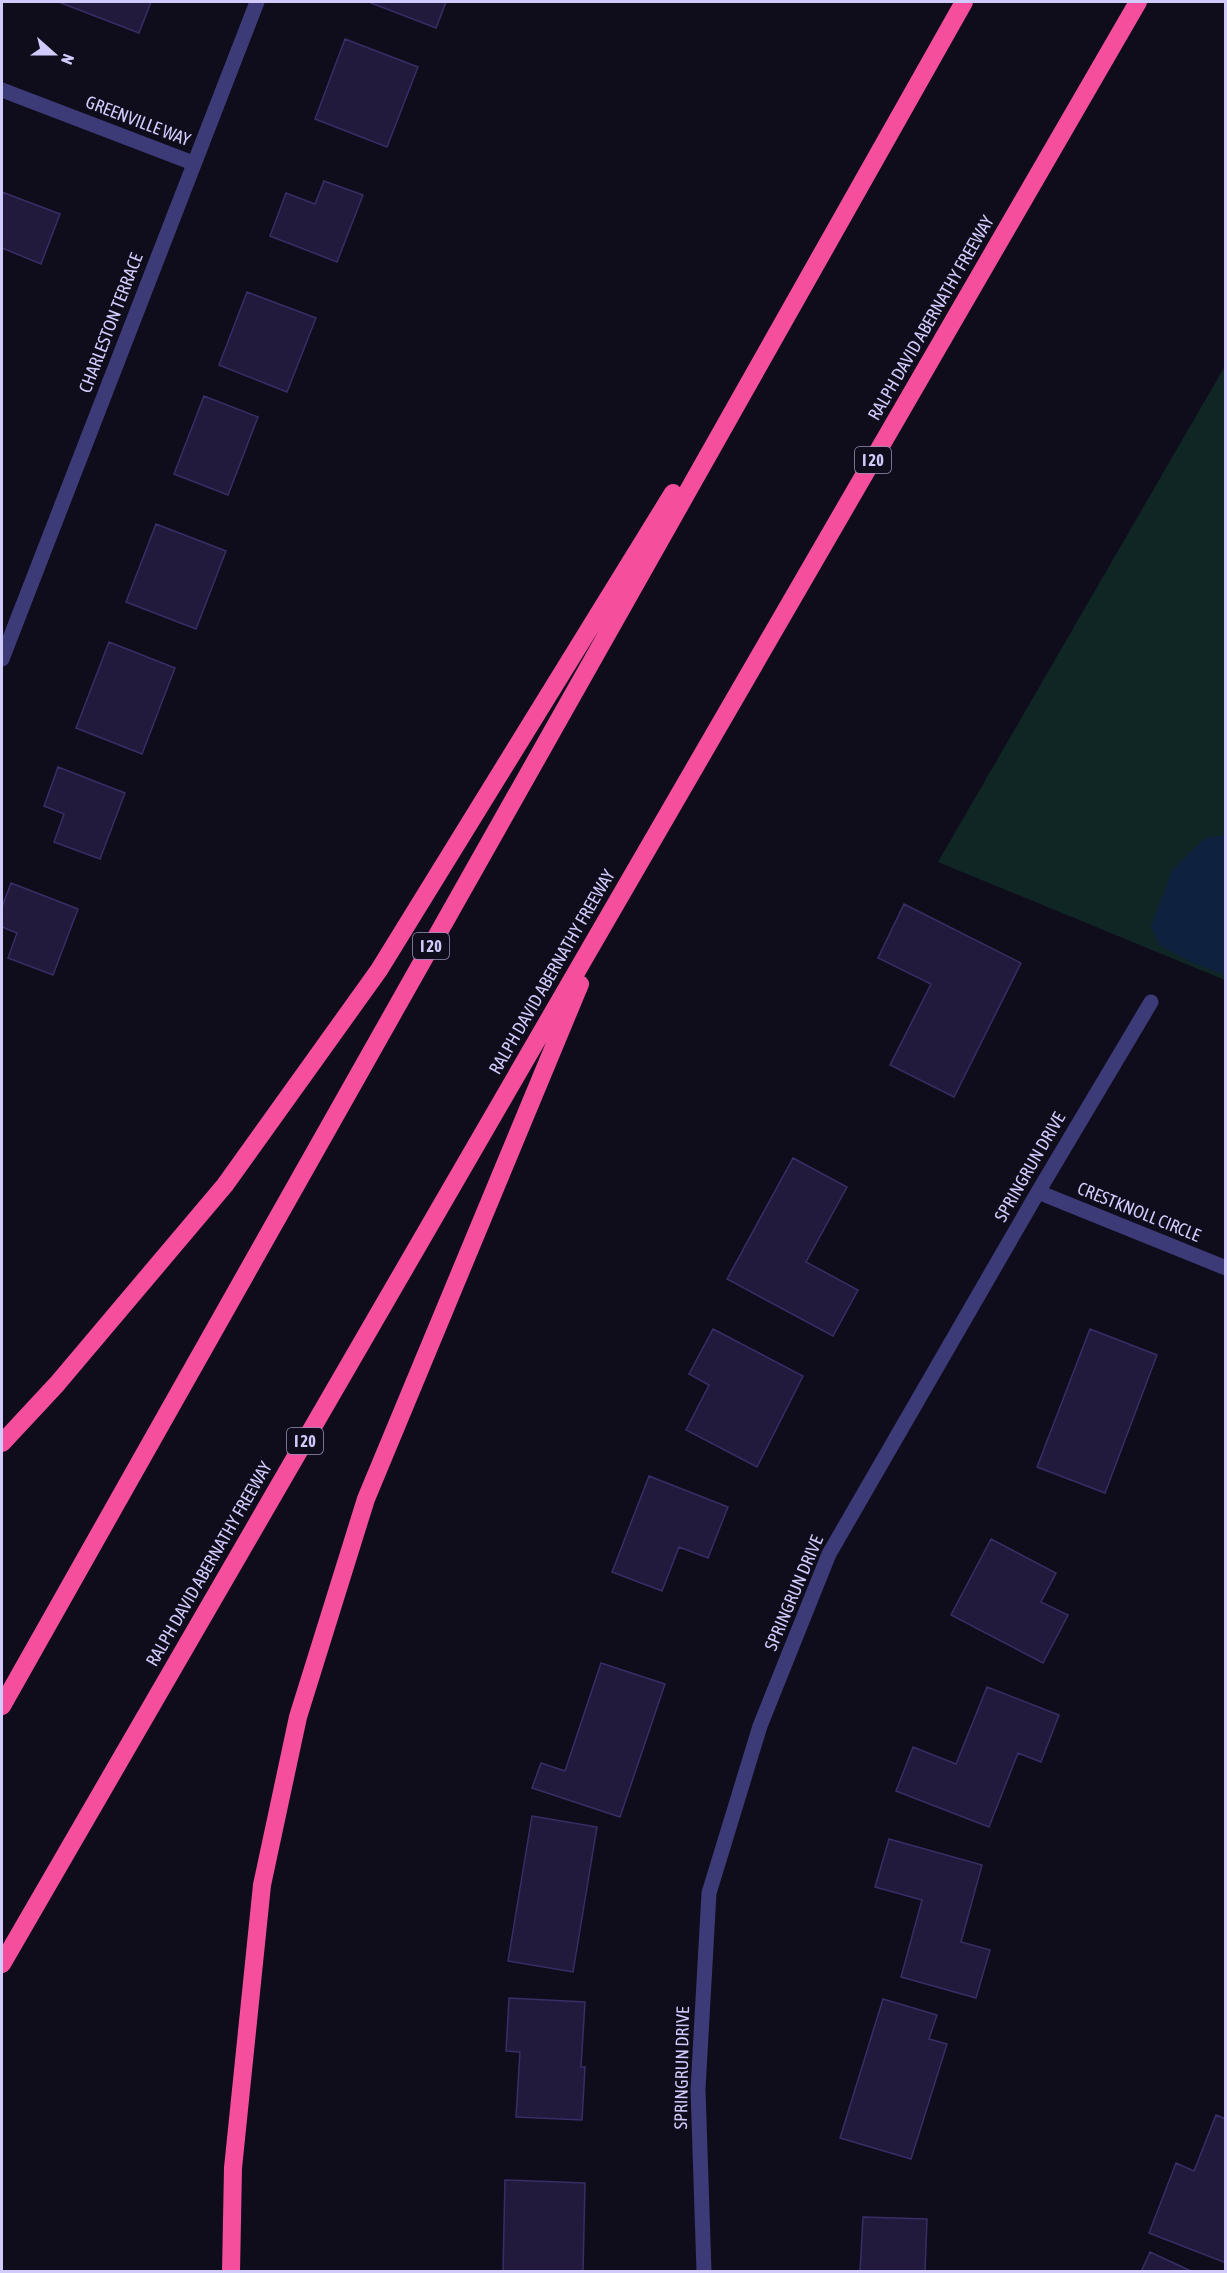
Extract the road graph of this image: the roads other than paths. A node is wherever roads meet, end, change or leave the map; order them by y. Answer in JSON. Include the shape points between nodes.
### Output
{"nodes":[{"id":1,"x":257,"y":2,"type":"edge"},
{"id":2,"x":964,"y":2,"type":"edge"},
{"id":3,"x":1138,"y":2,"type":"edge"},
{"id":4,"x":2,"y":90,"type":"edge"},
{"id":5,"x":193,"y":163,"type":"junction"},
{"id":6,"x":860,"y":186,"type":"junction"},
{"id":7,"x":8,"y":623,"type":"edge"},
{"id":8,"x":2,"y":659,"type":"edge"},
{"id":9,"x":608,"y":919,"type":"junction"},
{"id":10,"x":1150,"y":1002,"type":"dead end"},
{"id":11,"x":1038,"y":1192,"type":"junction"},
{"id":12,"x":1226,"y":1268,"type":"edge"},
{"id":13,"x":2,"y":1443,"type":"edge"},
{"id":14,"x":2,"y":1706,"type":"edge"},
{"id":15,"x":2,"y":1964,"type":"edge"},
{"id":16,"x":231,"y":2271,"type":"edge"},
{"id":17,"x":704,"y":2271,"type":"edge"}],
"edges":[{"from":1,"to":5,"type":"street","name":"CHARLESTON TERRACE"},
{"from":2,"to":6,"type":"highway","number":"I 20"},
{"from":3,"to":9,"type":"highway","name":"RALPH DAVID ABERNATHY FREEWAY","number":"I 20"},
{"from":4,"to":5,"type":"street","name":"GREENVILLE WAY"},
{"from":5,"to":7,"type":"street","name":"CHARLESTON TERRACE"},
{"from":6,"to":13,"type":"highway","via":[[379,970],[225,1185],[57,1384]]},
{"from":6,"to":14,"type":"highway","number":"I 20"},
{"from":7,"to":8,"type":"street","name":"CHARLESTON TERRACE"},
{"from":9,"to":15,"type":"highway","name":"RALPH DAVID ABERNATHY FREEWAY","number":"I 20"},
{"from":9,"to":16,"type":"highway","via":[[366,1499],[298,1717],[262,1885],[232,2168]]},
{"from":10,"to":11,"type":"street","name":"SPRINGRUN DRIVE"},
{"from":11,"to":12,"type":"street","name":"CRESTKNOLL CIRCLE"},
{"from":11,"to":17,"type":"street","name":"SPRINGRUN DRIVE","via":[[829,1554],[760,1726],[709,1893],[698,2089]]}]}
